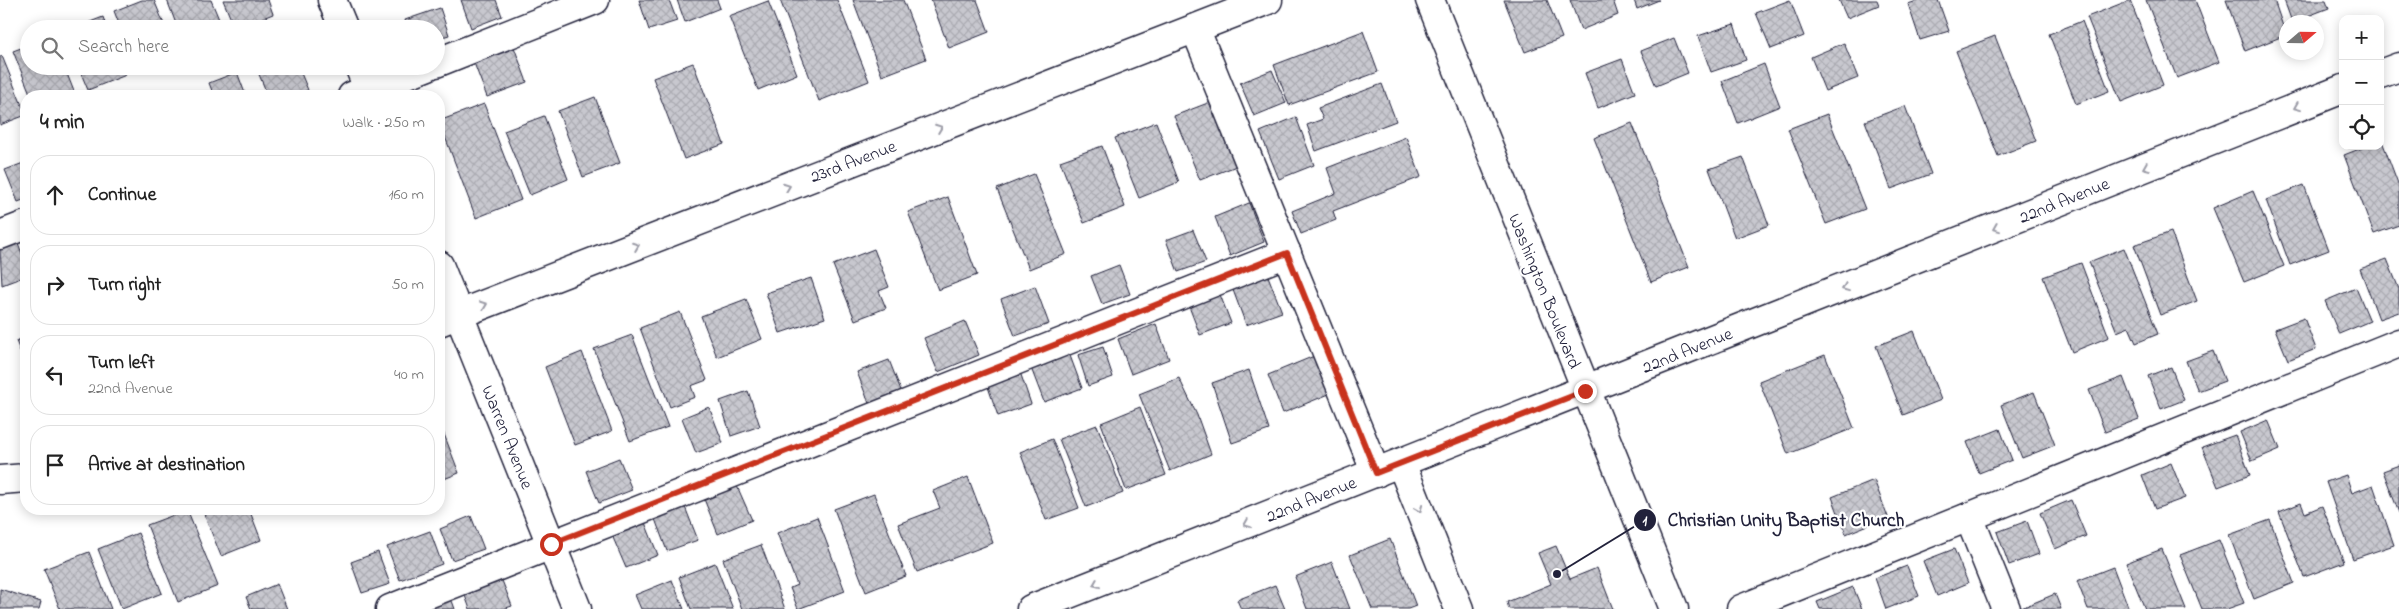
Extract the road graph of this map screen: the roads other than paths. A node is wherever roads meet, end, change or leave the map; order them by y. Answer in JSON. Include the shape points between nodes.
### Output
{"nodes":[{"id":1,"x":332,"y":0,"type":"edge"},
{"id":2,"x":595,"y":0,"type":"edge"},
{"id":3,"x":1268,"y":0,"type":"edge"},
{"id":4,"x":1430,"y":0,"type":"edge"},
{"id":5,"x":340,"y":20,"type":"edge"},
{"id":6,"x":1195,"y":28,"type":"junction"},
{"id":7,"x":445,"y":59,"type":"edge"},
{"id":8,"x":2399,"y":67,"type":"edge"},
{"id":9,"x":2384,"y":73,"type":"edge"},
{"id":10,"x":400,"y":75,"type":"edge"},
{"id":11,"x":363,"y":87,"type":"edge"},
{"id":12,"x":2339,"y":91,"type":"edge"},
{"id":13,"x":20,"y":227,"type":"edge"},
{"id":14,"x":0,"y":235,"type":"edge"},
{"id":15,"x":1287,"y":253,"type":"junction"},
{"id":16,"x":445,"y":297,"type":"edge"},
{"id":17,"x":449,"y":318,"type":"edge"},
{"id":18,"x":2399,"y":343,"type":"edge"},
{"id":19,"x":1585,"y":391,"type":"junction"},
{"id":20,"x":1401,"y":464,"type":"junction"},
{"id":21,"x":1376,"y":473,"type":"junction"},
{"id":22,"x":20,"y":478,"type":"edge"},
{"id":23,"x":0,"y":480,"type":"edge"},
{"id":24,"x":1969,"y":517,"type":"junction"},
{"id":25,"x":551,"y":544,"type":"junction"},
{"id":26,"x":390,"y":609,"type":"edge"},
{"id":27,"x":577,"y":609,"type":"edge"},
{"id":28,"x":1031,"y":609,"type":"edge"},
{"id":29,"x":1459,"y":609,"type":"edge"},
{"id":30,"x":1674,"y":609,"type":"edge"},
{"id":31,"x":1742,"y":609,"type":"edge"},
{"id":32,"x":2006,"y":609,"type":"edge"}],
"edges":[{"from":1,"to":5,"type":"street"},
{"from":2,"to":7,"type":"street"},
{"from":3,"to":6,"type":"street","name":"23rd Avenue"},
{"from":4,"to":19,"type":"street","name":"Washington Boulevard"},
{"from":6,"to":15,"type":"street"},
{"from":17,"to":6,"type":"street","name":"23rd Avenue","one_way":true},
{"from":8,"to":9,"type":"street"},
{"from":10,"to":11,"type":"street"},
{"from":12,"to":19,"type":"street","name":"22nd Avenue","one_way":true},
{"from":13,"to":14,"type":"street"},
{"from":15,"to":21,"type":"street"},
{"from":15,"to":25,"type":"street"},
{"from":16,"to":17,"type":"street","name":"Warren Avenue"},
{"from":17,"to":25,"type":"street","name":"Warren Avenue"},
{"from":18,"to":24,"type":"street"},
{"from":19,"to":20,"type":"street","name":"22nd Avenue"},
{"from":19,"to":30,"type":"street","name":"Washington Boulevard"},
{"from":20,"to":21,"type":"street","name":"22nd Avenue"},
{"from":20,"to":29,"type":"street","one_way":true},
{"from":21,"to":28,"type":"street","name":"22nd Avenue","one_way":true},
{"from":22,"to":23,"type":"street"},
{"from":24,"to":31,"type":"street"},
{"from":24,"to":32,"type":"street"},
{"from":25,"to":26,"type":"street"},
{"from":25,"to":27,"type":"street","name":"Warren Avenue"}]}
